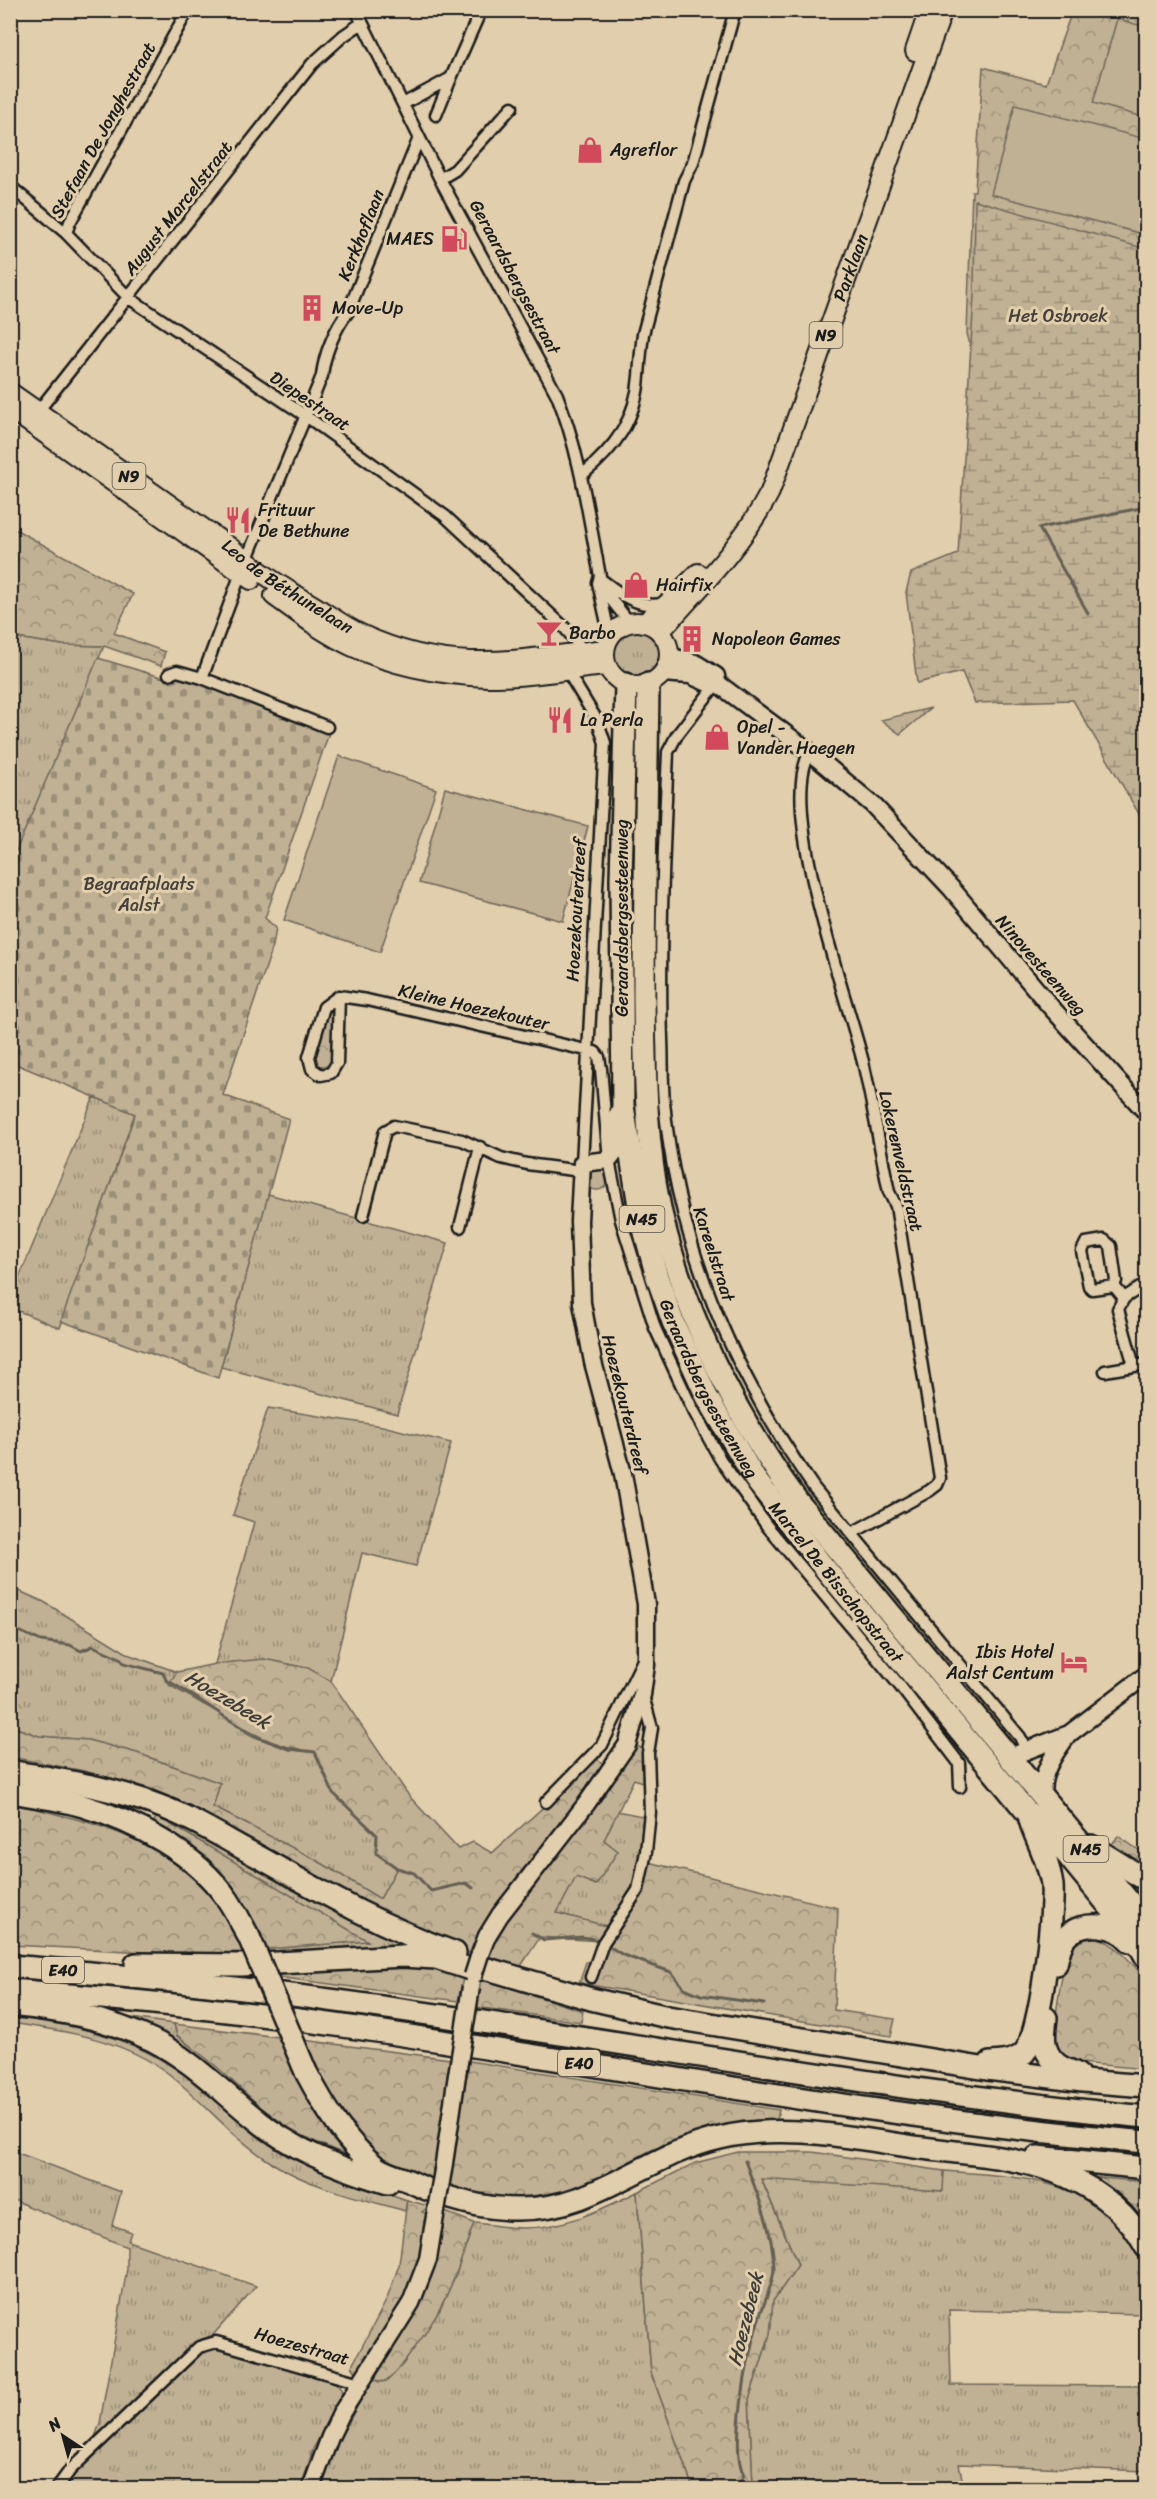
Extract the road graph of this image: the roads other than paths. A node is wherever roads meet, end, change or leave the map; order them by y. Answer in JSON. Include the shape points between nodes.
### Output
{"nodes":[{"id":1,"x":188,"y":10,"type":"edge"},
{"id":2,"x":356,"y":10,"type":"edge"},
{"id":3,"x":481,"y":10,"type":"edge"},
{"id":4,"x":735,"y":10,"type":"edge"},
{"id":5,"x":929,"y":10,"type":"edge"},
{"id":6,"x":943,"y":10,"type":"edge"},
{"id":7,"x":362,"y":23,"type":"junction"},
{"id":8,"x":451,"y":78,"type":"junction"},
{"id":9,"x":403,"y":104,"type":"junction"},
{"id":10,"x":512,"y":106,"type":"dead end"},
{"id":11,"x":436,"y":115,"type":"dead end"},
{"id":12,"x":419,"y":138,"type":"junction"},
{"id":13,"x":440,"y":179,"type":"junction"},
{"id":14,"x":10,"y":186,"type":"edge"},
{"id":15,"x":66,"y":233,"type":"junction"},
{"id":16,"x":129,"y":298,"type":"junction"},
{"id":17,"x":10,"y":392,"type":"edge"},
{"id":18,"x":10,"y":409,"type":"edge"},
{"id":19,"x":306,"y":416,"type":"junction"},
{"id":20,"x":34,"y":417,"type":"junction"},
{"id":21,"x":582,"y":475,"type":"junction"},
{"id":22,"x":243,"y":568,"type":"junction"},
{"id":23,"x":602,"y":578,"type":"junction"},
{"id":24,"x":670,"y":601,"type":"junction"},
{"id":25,"x":645,"y":626,"type":"junction"},
{"id":26,"x":607,"y":651,"type":"junction"},
{"id":27,"x":585,"y":652,"type":"junction"},
{"id":28,"x":669,"y":653,"type":"junction"},
{"id":29,"x":566,"y":669,"type":"junction"},
{"id":30,"x":169,"y":674,"type":"dead end"},
{"id":31,"x":201,"y":678,"type":"junction"},
{"id":32,"x":655,"y":678,"type":"junction"},
{"id":33,"x":717,"y":683,"type":"junction"},
{"id":34,"x":626,"y":684,"type":"junction"},
{"id":35,"x":327,"y":727,"type":"dead end"},
{"id":36,"x":810,"y":752,"type":"junction"},
{"id":37,"x":339,"y":996,"type":"junction"},
{"id":38,"x":588,"y":1051,"type":"junction"},
{"id":39,"x":623,"y":1106,"type":"junction"},
{"id":40,"x":1146,"y":1112,"type":"edge"},
{"id":41,"x":480,"y":1147,"type":"junction"},
{"id":42,"x":609,"y":1160,"type":"junction"},
{"id":43,"x":581,"y":1167,"type":"junction"},
{"id":44,"x":363,"y":1216,"type":"dead end"},
{"id":45,"x":460,"y":1227,"type":"dead end"},
{"id":46,"x":1146,"y":1284,"type":"edge"},
{"id":47,"x":1114,"y":1286,"type":"junction"},
{"id":48,"x":1124,"y":1298,"type":"junction"},
{"id":49,"x":1146,"y":1364,"type":"edge"},
{"id":50,"x":1134,"y":1366,"type":"junction"},
{"id":51,"x":1105,"y":1371,"type":"dead end"},
{"id":52,"x":852,"y":1533,"type":"junction"},
{"id":53,"x":646,"y":1654,"type":"junction"},
{"id":54,"x":1146,"y":1675,"type":"edge"},
{"id":55,"x":642,"y":1695,"type":"junction"},
{"id":56,"x":1069,"y":1734,"type":"junction"},
{"id":57,"x":1018,"y":1753,"type":"junction"},
{"id":58,"x":10,"y":1771,"type":"edge"},
{"id":59,"x":960,"y":1787,"type":"dead end"},
{"id":60,"x":10,"y":1792,"type":"edge"},
{"id":61,"x":1044,"y":1798,"type":"junction"},
{"id":62,"x":546,"y":1802,"type":"dead end"},
{"id":63,"x":1026,"y":1811,"type":"junction"},
{"id":64,"x":1071,"y":1831,"type":"junction"},
{"id":65,"x":1146,"y":1880,"type":"edge"},
{"id":66,"x":1146,"y":1922,"type":"edge"},
{"id":67,"x":1145,"y":1955,"type":"edge"},
{"id":68,"x":10,"y":1966,"type":"edge"},
{"id":69,"x":478,"y":1971,"type":"junction"},
{"id":70,"x":115,"y":1975,"type":"junction"},
{"id":71,"x":591,"y":1977,"type":"dead end"},
{"id":72,"x":10,"y":1990,"type":"edge"},
{"id":73,"x":10,"y":2005,"type":"edge"},
{"id":74,"x":976,"y":2066,"type":"junction"},
{"id":75,"x":1083,"y":2081,"type":"junction"},
{"id":76,"x":1146,"y":2086,"type":"edge"},
{"id":77,"x":1146,"y":2117,"type":"edge"},
{"id":78,"x":1146,"y":2142,"type":"edge"},
{"id":79,"x":1002,"y":2159,"type":"junction"},
{"id":80,"x":1146,"y":2169,"type":"edge"},
{"id":81,"x":424,"y":2190,"type":"junction"},
{"id":82,"x":1146,"y":2247,"type":"edge"},
{"id":83,"x":360,"y":2383,"type":"junction"},
{"id":84,"x":57,"y":2488,"type":"edge"},
{"id":85,"x":311,"y":2488,"type":"edge"}],
"edges":[{"from":1,"to":15,"type":"street","name":"Stefaan De Jonghestraat"},
{"from":2,"to":7,"type":"street","name":"Geraardsbergsestraat"},
{"from":3,"to":8,"type":"street"},
{"from":4,"to":21,"type":"street","via":[[643,334],[634,406],[626,427],[604,457]]},
{"from":5,"to":24,"type":"main road","name":"Parklaan","number":"N9","via":[[766,475],[736,531]]},
{"from":6,"to":25,"type":"main road","name":"Parklaan","number":"N9","via":[[770,492],[731,554]]},
{"from":7,"to":9,"type":"street","name":"Geraardsbergsestraat"},
{"from":7,"to":16,"type":"street","name":"August Marcelstraat","via":[[312,64]]},
{"from":8,"to":9,"type":"street"},
{"from":8,"to":11,"type":"street"},
{"from":9,"to":12,"type":"street","name":"Geraardsbergsestraat"},
{"from":10,"to":13,"type":"street","via":[[455,170]]},
{"from":12,"to":13,"type":"street","name":"Geraardsbergsestraat"},
{"from":12,"to":19,"type":"street","name":"Kerkhoflaan","via":[[330,347]]},
{"from":13,"to":21,"type":"street","name":"Geraardsbergsestraat","via":[[557,395]]},
{"from":14,"to":15,"type":"street","name":"Diepestraat"},
{"from":15,"to":16,"type":"street","name":"Diepestraat"},
{"from":16,"to":19,"type":"street","name":"Diepestraat"},
{"from":16,"to":20,"type":"street","name":"August Marcelstraat"},
{"from":17,"to":20,"type":"main road","name":"Leo de Béthunelaan","number":"N9"},
{"from":18,"to":20,"type":"main road","name":"Leo de Béthunelaan","number":"N9"},
{"from":19,"to":22,"type":"street","name":"Kerkhoflaan"},
{"from":19,"to":27,"type":"street","name":"Diepestraat","via":[[445,516],[564,627]]},
{"from":20,"to":22,"type":"main road","name":"Leo de Béthunelaan","number":"N9"},
{"from":21,"to":23,"type":"street","name":"Geraardsbergsestraat"},
{"from":22,"to":27,"type":"main road","name":"Leo de Béthunelaan","number":"N9","via":[[346,627],[422,655],[517,662]]},
{"from":22,"to":29,"type":"main road","name":"Leo de Béthunelaan","number":"N9","via":[[318,628],[384,659],[429,670],[489,677]]},
{"from":22,"to":31,"type":"street","name":"Kerkhoflaan"},
{"from":23,"to":24,"type":"street","via":[[625,597],[641,604],[651,606]]},
{"from":23,"to":25,"type":"street","name":"Geraardsbergsestraat","via":[[612,602]]},
{"from":23,"to":26,"type":"street","name":"Geraardsbergsestraat","via":[[598,583]]},
{"from":24,"to":25,"type":"main road","name":"Parklaan","number":"N9"},
{"from":25,"to":26,"type":"main road","via":[[617,629]]},
{"from":25,"to":28,"type":"main road"},
{"from":26,"to":27,"type":"main road","name":"Leo de Béthunelaan","number":"N9"},
{"from":26,"to":29,"type":"main road","name":"Leo de Béthunelaan","number":"N9"},
{"from":26,"to":34,"type":"main road","via":[[612,675]]},
{"from":28,"to":32,"type":"main road"},
{"from":28,"to":33,"type":"street","via":[[716,676]]},
{"from":29,"to":38,"type":"street","name":"Hoezekouterdreef","via":[[598,722],[605,743]]},
{"from":30,"to":31,"type":"street","via":[[177,671]]},
{"from":31,"to":35,"type":"street"},
{"from":32,"to":33,"type":"street","via":[[690,675]]},
{"from":32,"to":34,"type":"main road"},
{"from":32,"to":57,"type":"highway","name":"Geraardsbergsesteenweg","number":"N45","via":[[644,879],[645,1104],[661,1212],[677,1270],[709,1352],[773,1467],[805,1510]]},
{"from":33,"to":36,"type":"street"},
{"from":33,"to":52,"type":"street","name":"Kareelstraat","via":[[668,752],[661,1001],[664,1101],[672,1159],[698,1264],[745,1377],[786,1448]]},
{"from":34,"to":39,"type":"highway","name":"Geraardsbergsesteenweg","number":"N45","via":[[621,879]]},
{"from":36,"to":40,"type":"street","name":"Ninovesteenweg","via":[[859,792],[909,842]]},
{"from":36,"to":52,"type":"street","name":"Lokerenveldstraat","via":[[801,772],[800,789],[808,864],[863,1064],[889,1192],[896,1206],[940,1478],[929,1491]]},
{"from":37,"to":37,"type":"street","via":[[324,1007],[309,1057],[312,1069],[321,1075],[331,1073],[337,1063]]},
{"from":37,"to":38,"type":"street","name":"Kleine Hoezekouter"},
{"from":38,"to":42,"type":"street","name":"Kleine Hoezekouter","via":[[599,1057]]},
{"from":38,"to":43,"type":"street","name":"Hoezekouterdreef"},
{"from":39,"to":42,"type":"street","via":[[615,1120],[617,1150]]},
{"from":39,"to":63,"type":"highway","name":"Geraardsbergsesteenweg","number":"N45","via":[[641,1218],[657,1277],[689,1362],[736,1450],[781,1514]]},
{"from":41,"to":43,"type":"street","via":[[501,1158],[527,1164]]},
{"from":41,"to":44,"type":"street","via":[[394,1126],[387,1128]]},
{"from":41,"to":45,"type":"street"},
{"from":42,"to":43,"type":"street"},
{"from":42,"to":59,"type":"street","name":"Marcel De Bisschopstraat","via":[[639,1282],[655,1328],[720,1459],[767,1526],[959,1763]]},
{"from":43,"to":53,"type":"street","name":"Hoezekouterdreef","via":[[582,1303],[636,1537],[646,1604]]},
{"from":46,"to":48,"type":"street"},
{"from":47,"to":47,"type":"street","via":[[1111,1246],[1104,1240],[1086,1243],[1082,1251],[1089,1286]]},
{"from":47,"to":48,"type":"street"},
{"from":48,"to":50,"type":"street","via":[[1118,1309]]},
{"from":49,"to":50,"type":"street"},
{"from":50,"to":51,"type":"street"},
{"from":52,"to":57,"type":"street","name":"Kareelstraat","via":[[1020,1737]]},
{"from":53,"to":55,"type":"street","name":"Hoezekouterdreef"},
{"from":53,"to":62,"type":"street","name":"Hoezekouterdreef","via":[[602,1745]]},
{"from":54,"to":56,"type":"street"},
{"from":55,"to":69,"type":"street","name":"Hoezekouterdreef","via":[[627,1746],[500,1915],[487,1936]]},
{"from":55,"to":71,"type":"street","name":"Hoezekouterdreef","via":[[652,1728],[646,1852],[638,1890],[603,1943]]},
{"from":56,"to":57,"type":"street"},
{"from":56,"to":61,"type":"street","via":[[1053,1756],[1042,1789]]},
{"from":57,"to":61,"type":"highway","name":"Geraardsbergsesteenweg","number":"N45"},
{"from":58,"to":69,"type":"highway","via":[[78,1783],[188,1818],[399,1932],[475,1960]]},
{"from":60,"to":81,"type":"highway","bridge":true,"via":[[82,1806],[133,1826],[195,1865],[228,1899],[249,1936],[306,2072],[330,2116],[347,2139],[378,2168]]},
{"from":61,"to":64,"type":"highway","name":"Geraardsbergsesteenweg","number":"N45"},
{"from":63,"to":67,"type":"highway","name":"Geraardsbergsesteenweg","number":"N45","via":[[1042,1824]]},
{"from":63,"to":74,"type":"highway","via":[[1052,1884],[1051,1940],[1036,2023],[1023,2054],[1006,2062]]},
{"from":64,"to":65,"type":"highway"},
{"from":64,"to":66,"type":"highway","name":"Geraardsbergsesteenweg","number":"N45"},
{"from":67,"to":75,"type":"highway","via":[[1119,1932],[1096,1926],[1070,1933],[1062,1944],[1043,2042],[1054,2062],[1075,2072]]},
{"from":68,"to":70,"type":"highway","number":"E40"},
{"from":69,"to":70,"type":"highway","via":[[436,1959],[402,1956],[241,1965],[130,1963]]},
{"from":69,"to":74,"type":"highway","via":[[668,2017]]},
{"from":69,"to":83,"type":"street","name":"Hoezestraat","bridge":true,"via":[[428,2259],[411,2303]]},
{"from":70,"to":77,"type":"highway","number":"E40","via":[[340,2001],[900,2087]]},
{"from":72,"to":78,"type":"highway","number":"E40","via":[[256,2014],[892,2112]]},
{"from":73,"to":81,"type":"highway","via":[[82,2014],[153,2040],[282,2138],[374,2179]]},
{"from":74,"to":75,"type":"highway"},
{"from":75,"to":76,"type":"highway"},
{"from":79,"to":80,"type":"highway","via":[[1011,2154]]},
{"from":79,"to":81,"type":"highway","via":[[807,2133],[759,2132],[720,2138],[675,2153],[612,2184],[550,2207],[496,2209],[457,2202]]},
{"from":79,"to":82,"type":"highway","via":[[1045,2168],[1089,2188],[1125,2218]]},
{"from":83,"to":84,"type":"street","name":"Hoezestraat","via":[[216,2342],[199,2347],[70,2470]]},
{"from":83,"to":85,"type":"street","via":[[330,2437]]}]}
